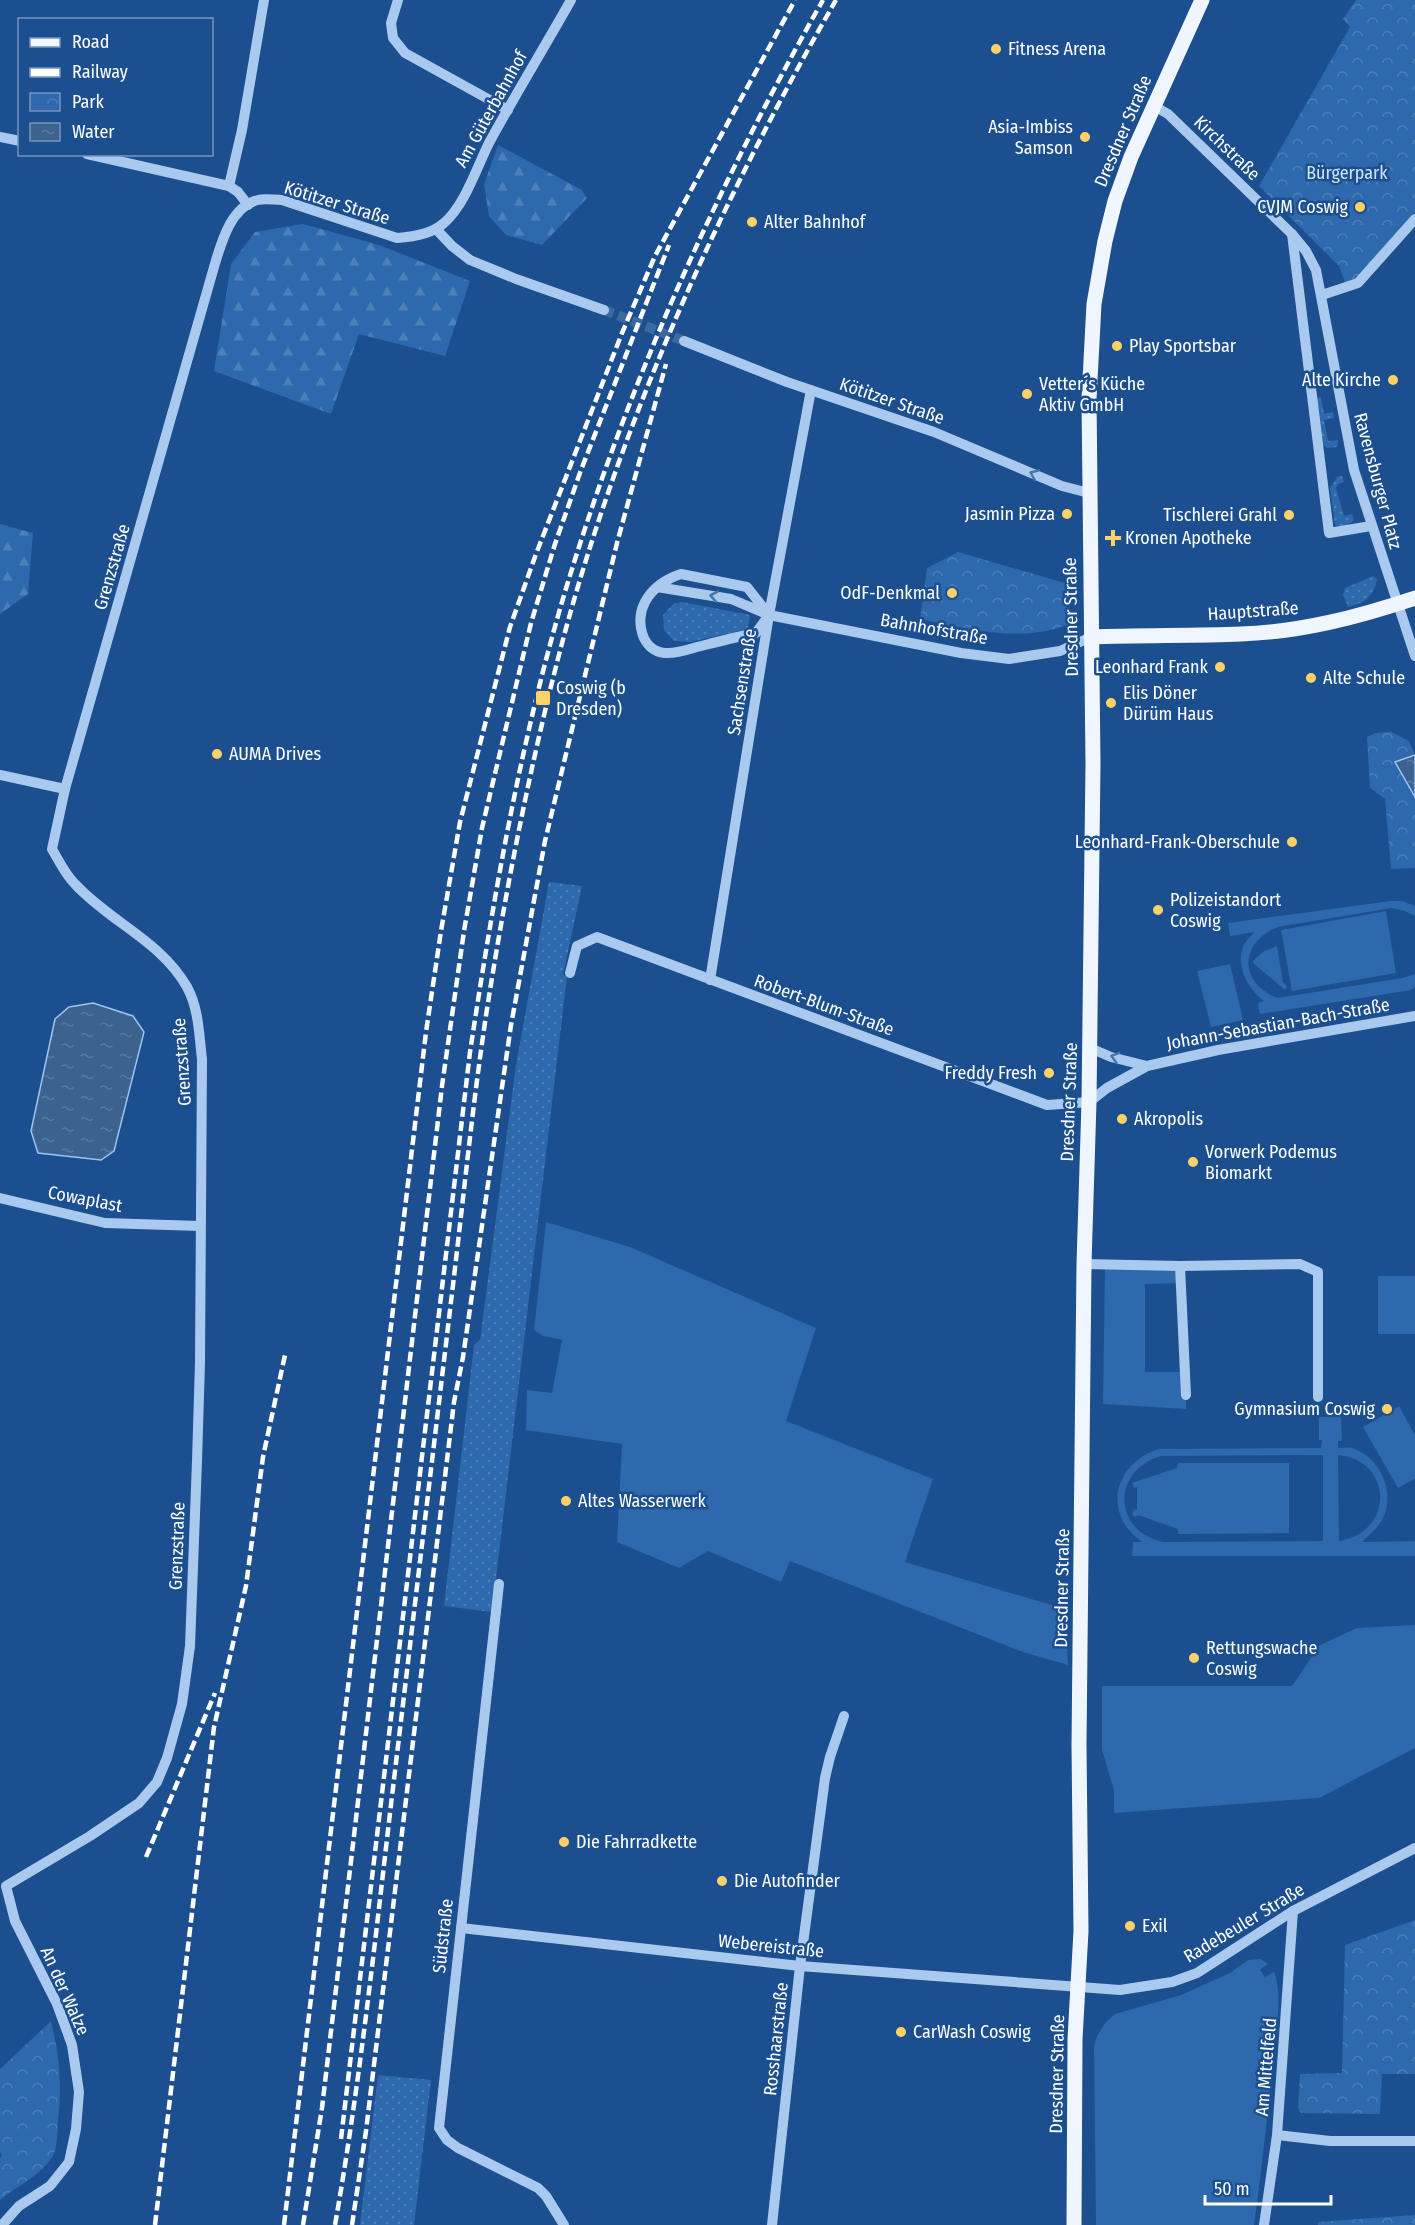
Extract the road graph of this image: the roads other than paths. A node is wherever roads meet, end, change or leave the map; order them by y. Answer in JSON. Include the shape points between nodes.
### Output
{"nodes":[{"id":1,"x":264,"y":0,"type":"edge"},
{"id":2,"x":398,"y":0,"type":"edge"},
{"id":3,"x":571,"y":0,"type":"edge"},
{"id":4,"x":1202,"y":0,"type":"edge"},
{"id":5,"x":1154,"y":106,"type":"junction"},
{"id":6,"x":508,"y":110,"type":"junction"},
{"id":7,"x":0,"y":137,"type":"edge"},
{"id":8,"x":18,"y":141,"type":"edge"},
{"id":9,"x":96,"y":156,"type":"edge"},
{"id":10,"x":229,"y":186,"type":"junction"},
{"id":11,"x":248,"y":205,"type":"junction"},
{"id":12,"x":1415,"y":219,"type":"edge"},
{"id":13,"x":435,"y":228,"type":"junction"},
{"id":14,"x":1292,"y":234,"type":"junction"},
{"id":15,"x":1322,"y":295,"type":"junction"},
{"id":16,"x":604,"y":310,"type":"tunnel mouth"},
{"id":17,"x":684,"y":341,"type":"tunnel mouth"},
{"id":18,"x":811,"y":390,"type":"junction"},
{"id":19,"x":1089,"y":493,"type":"junction"},
{"id":20,"x":1371,"y":526,"type":"junction"},
{"id":21,"x":657,"y":587,"type":"junction"},
{"id":22,"x":1415,"y":598,"type":"edge"},
{"id":23,"x":1397,"y":604,"type":"junction"},
{"id":24,"x":769,"y":615,"type":"junction"},
{"id":25,"x":1090,"y":637,"type":"junction"},
{"id":26,"x":1415,"y":656,"type":"edge"},
{"id":27,"x":0,"y":775,"type":"edge"},
{"id":28,"x":66,"y":789,"type":"junction"},
{"id":29,"x":570,"y":973,"type":"dead end"},
{"id":30,"x":710,"y":980,"type":"junction"},
{"id":31,"x":1415,"y":1016,"type":"edge"},
{"id":32,"x":1090,"y":1048,"type":"junction"},
{"id":33,"x":1147,"y":1066,"type":"junction"},
{"id":34,"x":1089,"y":1102,"type":"junction"},
{"id":35,"x":0,"y":1198,"type":"edge"},
{"id":36,"x":200,"y":1226,"type":"junction"},
{"id":37,"x":1084,"y":1264,"type":"junction"},
{"id":38,"x":1180,"y":1266,"type":"junction"},
{"id":39,"x":1186,"y":1395,"type":"dead end"},
{"id":40,"x":1318,"y":1397,"type":"dead end"},
{"id":41,"x":499,"y":1584,"type":"dead end"},
{"id":42,"x":844,"y":1716,"type":"dead end"},
{"id":43,"x":1415,"y":1848,"type":"edge"},
{"id":44,"x":6,"y":1886,"type":"joint"},
{"id":45,"x":1293,"y":1911,"type":"junction"},
{"id":46,"x":461,"y":1928,"type":"junction"},
{"id":47,"x":800,"y":1966,"type":"junction"},
{"id":48,"x":1079,"y":1986,"type":"junction"},
{"id":49,"x":1277,"y":2135,"type":"junction"},
{"id":50,"x":1415,"y":2141,"type":"edge"},
{"id":51,"x":2,"y":2225,"type":"edge"},
{"id":52,"x":564,"y":2225,"type":"edge"},
{"id":53,"x":772,"y":2225,"type":"edge"},
{"id":54,"x":1074,"y":2225,"type":"edge"},
{"id":55,"x":1264,"y":2225,"type":"edge"}],
"edges":[{"from":1,"to":10,"type":"street"},
{"from":2,"to":6,"type":"street","via":[[393,38],[405,53]]},
{"from":3,"to":6,"type":"street","name":"Am Güterbahnhof"},
{"from":4,"to":5,"type":"main road","name":"Dresdner Straße"},
{"from":5,"to":14,"type":"street","name":"Kirchstraße","via":[[1168,114]]},
{"from":5,"to":19,"type":"main road","name":"Dresdner Straße","via":[[1115,201],[1094,304]]},
{"from":6,"to":13,"type":"street","name":"Am Güterbahnhof","via":[[458,206]]},
{"from":7,"to":8,"type":"street"},
{"from":9,"to":10,"type":"street"},
{"from":10,"to":11,"type":"street"},
{"from":11,"to":13,"type":"street","name":"Kötitzer Straße","via":[[257,200],[282,201],[397,238]]},
{"from":11,"to":28,"type":"street","name":"Grenzstraße","via":[[232,221],[218,255]]},
{"from":12,"to":15,"type":"street","via":[[1358,283]]},
{"from":13,"to":16,"type":"street","via":[[470,260]]},
{"from":14,"to":15,"type":"street","name":"Kirchstraße","via":[[1316,270]]},
{"from":14,"to":20,"type":"street","via":[[1329,533]]},
{"from":15,"to":20,"type":"street","name":"Ravensburger Platz","via":[[1354,470]]},
{"from":17,"to":18,"type":"street","name":"Kötitzer Straße"},
{"from":19,"to":18,"type":"street","name":"Kötitzer Straße","one_way":true,"via":[[1062,486],[934,432]]},
{"from":18,"to":24,"type":"street","name":"Sachsenstraße"},
{"from":19,"to":25,"type":"main road","name":"Dresdner Straße"},
{"from":20,"to":23,"type":"street","name":"Ravensburger Platz"},
{"from":24,"to":21,"type":"street","name":"Bahnhofstraße","one_way":true,"via":[[731,600]]},
{"from":21,"to":24,"type":"street","via":[[681,574],[747,587]]},
{"from":21,"to":24,"type":"street","via":[[643,605],[640,623],[643,639],[650,648],[664,653],[756,633]]},
{"from":22,"to":23,"type":"main road","name":"Hauptstraße"},
{"from":23,"to":25,"type":"main road","name":"Hauptstraße","via":[[1341,621],[1283,630]]},
{"from":23,"to":26,"type":"street","name":"Ravensburger Platz"},
{"from":24,"to":25,"type":"street","name":"Bahnhofstraße","via":[[1009,659],[1060,651]]},
{"from":24,"to":30,"type":"street","name":"Sachsenstraße"},
{"from":25,"to":32,"type":"main road","name":"Dresdner Straße"},
{"from":27,"to":28,"type":"street"},
{"from":28,"to":36,"type":"street","name":"Grenzstraße","via":[[52,849],[66,873],[87,895],[166,957],[187,988],[196,1012],[202,1059]]},
{"from":29,"to":30,"type":"street","name":"Robert-Blum-Straße","via":[[577,946],[597,937]]},
{"from":30,"to":34,"type":"street","name":"Robert-Blum-Straße","via":[[1047,1105]]},
{"from":31,"to":33,"type":"street","name":"Johann-Sebastian-Bach-Straße"},
{"from":33,"to":32,"type":"street","name":"Johann-Sebastian-Bach-Straße","one_way":true},
{"from":32,"to":34,"type":"main road","name":"Dresdner Straße"},
{"from":33,"to":34,"type":"street","name":"Johann-Sebastian-Bach-Straße"},
{"from":34,"to":37,"type":"main road","name":"Dresdner Straße"},
{"from":35,"to":36,"type":"street","name":"Cowaplast","via":[[105,1223]]},
{"from":36,"to":44,"type":"street","name":"Grenzstraße","via":[[200,1362],[190,1646],[182,1704],[167,1758],[157,1782],[140,1803]]},
{"from":37,"to":38,"type":"street"},
{"from":37,"to":48,"type":"main road","name":"Dresdner Straße"},
{"from":38,"to":39,"type":"street"},
{"from":38,"to":40,"type":"street","via":[[1300,1264],[1318,1272]]},
{"from":41,"to":46,"type":"street","name":"Südstraße"},
{"from":42,"to":47,"type":"street","name":"Rosshaarstraße","via":[[825,1778]]},
{"from":43,"to":45,"type":"street","name":"Radebeuler Straße"},
{"from":44,"to":51,"type":"street","name":"An der Walze","via":[[15,1921],[57,2004],[72,2045],[80,2092],[69,2162],[50,2186],[19,2206]]},
{"from":45,"to":48,"type":"street","name":"Radebeuler Straße","via":[[1197,1973],[1172,1982],[1120,1990]]},
{"from":45,"to":49,"type":"street","name":"Am Mittelfeld"},
{"from":46,"to":47,"type":"street","name":"Webereistraße"},
{"from":46,"to":52,"type":"street","name":"Südstraße","via":[[439,2128],[458,2148],[538,2188]]},
{"from":47,"to":48,"type":"street","name":"Webereistraße"},
{"from":47,"to":53,"type":"street","name":"Rosshaarstraße"},
{"from":48,"to":54,"type":"main road","name":"Dresdner Straße"},
{"from":49,"to":50,"type":"street","via":[[1330,2141]]},
{"from":49,"to":55,"type":"street","name":"Am Mittelfeld"}]}
